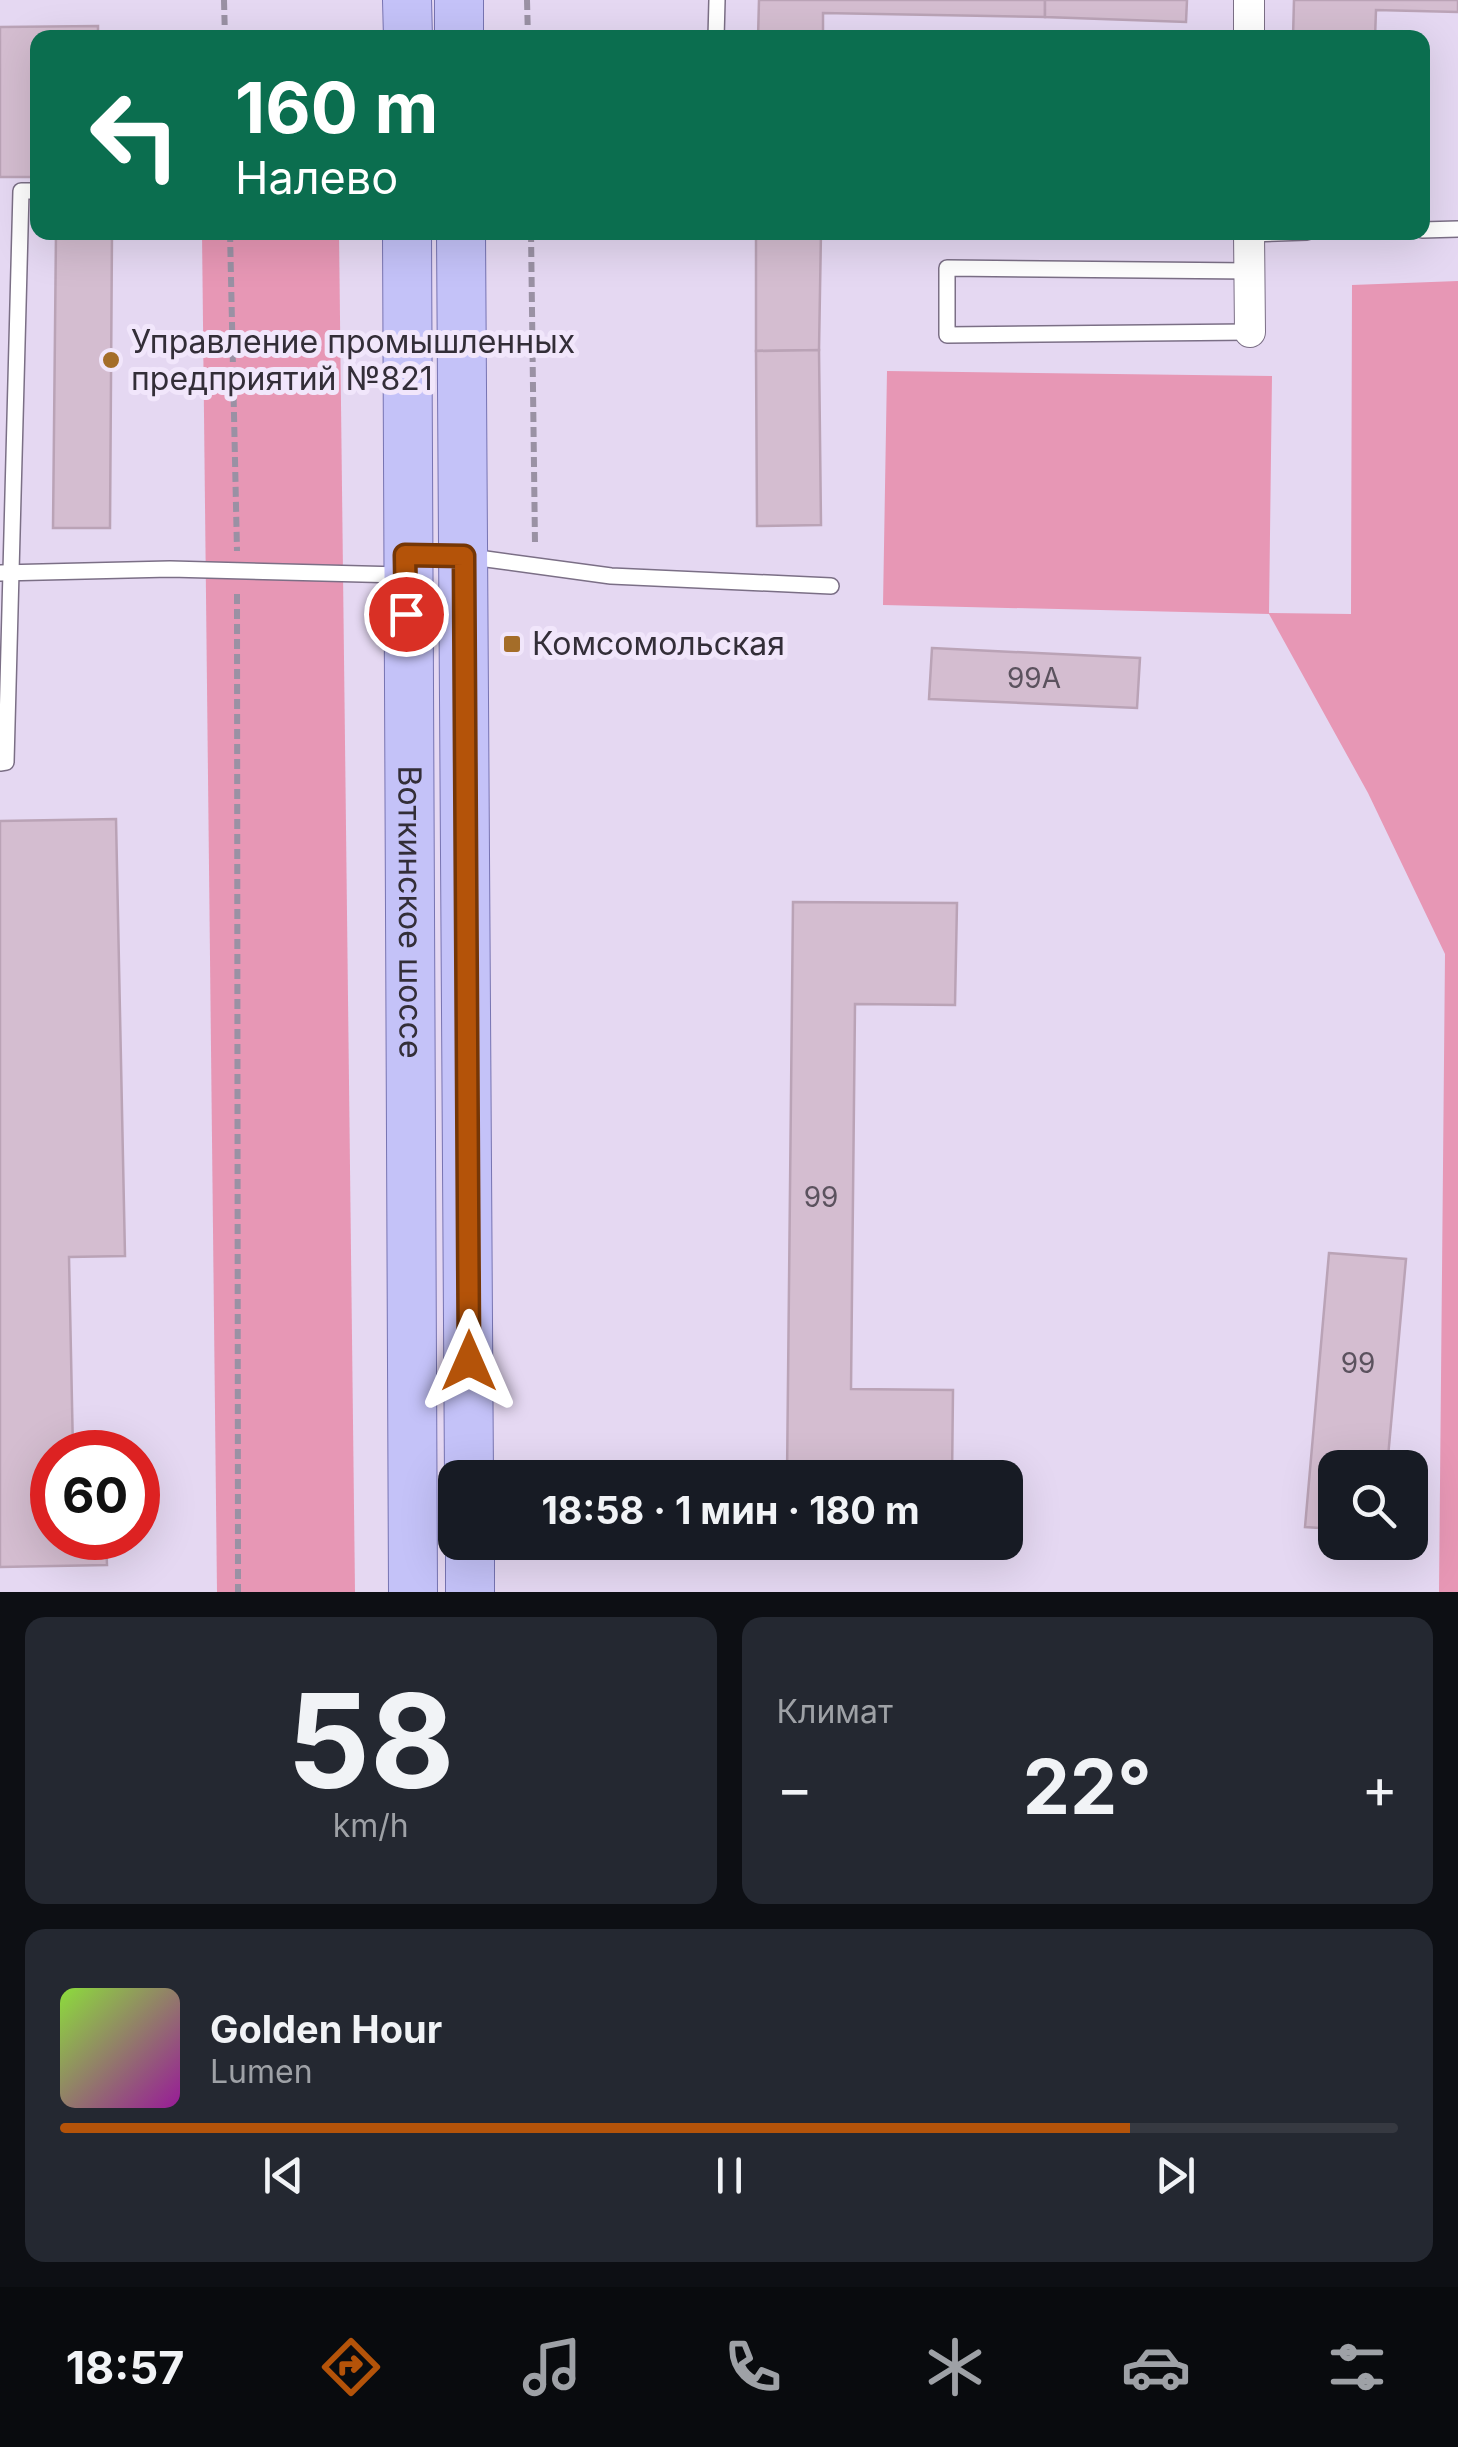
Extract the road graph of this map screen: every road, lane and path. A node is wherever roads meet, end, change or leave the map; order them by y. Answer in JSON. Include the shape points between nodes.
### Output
{"nodes":[{"id":1,"x":224,"y":0,"type":"edge"},
{"id":2,"x":408,"y":0,"type":"edge"},
{"id":3,"x":459,"y":0,"type":"edge"},
{"id":4,"x":527,"y":0,"type":"edge"},
{"id":5,"x":716,"y":0,"type":"edge"},
{"id":6,"x":1249,"y":0,"type":"edge"},
{"id":7,"x":225,"y":30,"type":"edge"},
{"id":8,"x":408,"y":30,"type":"edge"},
{"id":9,"x":460,"y":30,"type":"edge"},
{"id":10,"x":528,"y":30,"type":"edge"},
{"id":11,"x":716,"y":30,"type":"edge"},
{"id":12,"x":1249,"y":30,"type":"edge"},
{"id":13,"x":30,"y":190,"type":"edge"},
{"id":14,"x":1458,"y":229,"type":"edge"},
{"id":15,"x":1430,"y":230,"type":"edge"},
{"id":16,"x":230,"y":240,"type":"edge"},
{"id":17,"x":407,"y":240,"type":"edge"},
{"id":18,"x":461,"y":240,"type":"edge"},
{"id":19,"x":531,"y":240,"type":"edge"},
{"id":20,"x":1249,"y":240,"type":"edge"},
{"id":21,"x":1249,"y":272,"type":"junction"},
{"id":22,"x":1250,"y":332,"type":"joint"},
{"id":23,"x":464,"y":556,"type":"junction"},
{"id":24,"x":405,"y":565,"type":"junction"},
{"id":25,"x":535,"y":565,"type":"junction"},
{"id":26,"x":237,"y":571,"type":"junction"},
{"id":27,"x":5,"y":573,"type":"edge"},
{"id":28,"x":831,"y":586,"type":"dead end"},
{"id":29,"x":0,"y":762,"type":"edge"},
{"id":30,"x":469,"y":1460,"type":"edge"},
{"id":31,"x":470,"y":1560,"type":"edge"},
{"id":32,"x":238,"y":1592,"type":"edge"},
{"id":33,"x":413,"y":1592,"type":"edge"},
{"id":34,"x":470,"y":1592,"type":"edge"}],
"edges":[{"from":1,"to":7,"type":"path"},
{"from":2,"to":8,"type":"main road"},
{"from":3,"to":9,"type":"main road"},
{"from":4,"to":10,"type":"path"},
{"from":5,"to":11,"type":"lane"},
{"from":6,"to":12,"type":"street"},
{"from":13,"to":27,"type":"lane","via":[[21,190]]},
{"from":14,"to":15,"type":"lane"},
{"from":16,"to":26,"type":"path"},
{"from":17,"to":24,"type":"main road","name":"Воткинское шоссе"},
{"from":18,"to":23,"type":"main road","name":"Воткинское шоссе"},
{"from":19,"to":25,"type":"path"},
{"from":20,"to":21,"type":"street"},
{"from":21,"to":22,"type":"street"},
{"from":21,"to":22,"type":"lane","via":[[947,268],[947,335]]},
{"from":23,"to":24,"type":"lane"},
{"from":23,"to":25,"type":"lane"},
{"from":23,"to":30,"type":"main road","name":"Воткинское шоссе"},
{"from":24,"to":26,"type":"lane"},
{"from":24,"to":33,"type":"main road","name":"Воткинское шоссе"},
{"from":25,"to":28,"type":"lane","via":[[611,576]]},
{"from":26,"to":27,"type":"lane"},
{"from":26,"to":32,"type":"path"},
{"from":27,"to":29,"type":"lane","via":[[6,762]]},
{"from":31,"to":34,"type":"main road"}]}
